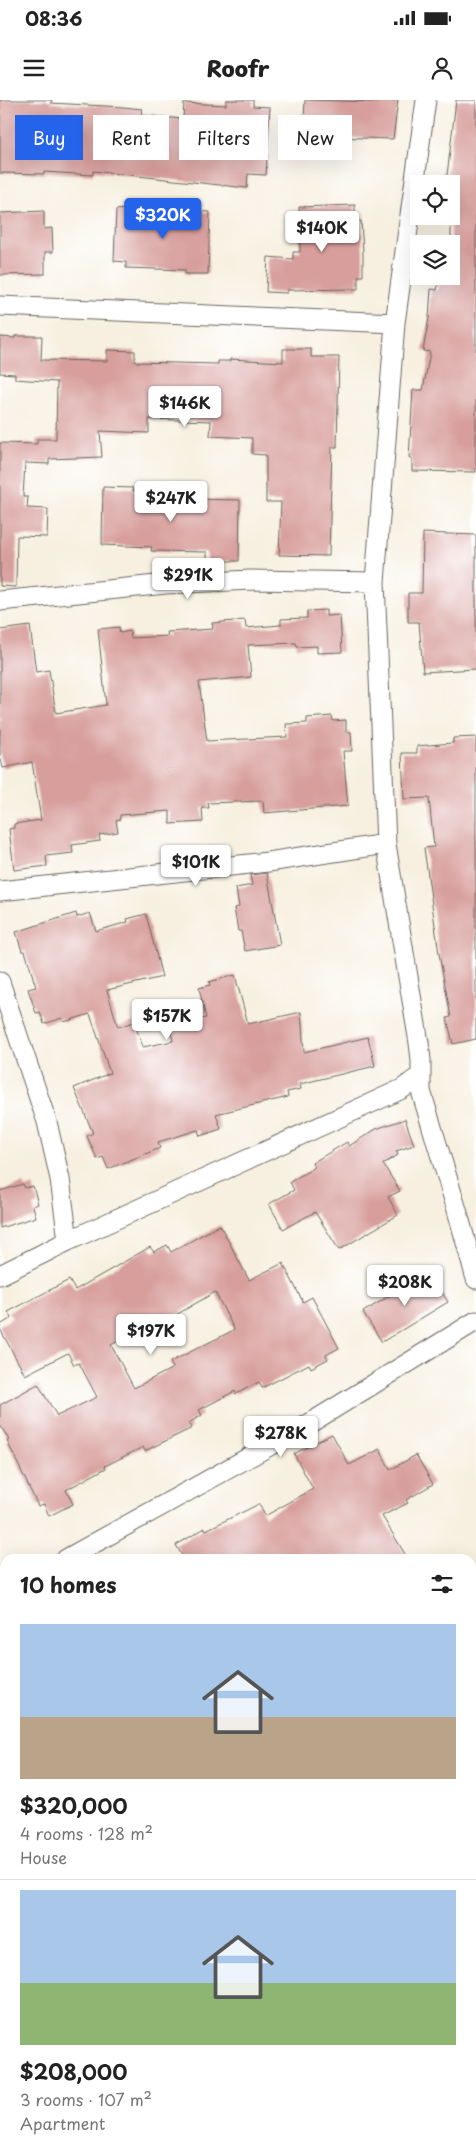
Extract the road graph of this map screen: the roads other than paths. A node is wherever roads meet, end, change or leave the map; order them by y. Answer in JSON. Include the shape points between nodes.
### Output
{"nodes":[{"id":1,"x":426,"y":100,"type":"edge"},
{"id":2,"x":0,"y":306,"type":"edge"},
{"id":3,"x":395,"y":323,"type":"junction"},
{"id":4,"x":376,"y":582,"type":"junction"},
{"id":5,"x":0,"y":601,"type":"edge"},
{"id":6,"x":386,"y":844,"type":"junction"},
{"id":7,"x":0,"y":890,"type":"edge"},
{"id":8,"x":0,"y":982,"type":"edge"},
{"id":9,"x":420,"y":1076,"type":"junction"},
{"id":10,"x":68,"y":1241,"type":"junction"},
{"id":11,"x":0,"y":1275,"type":"edge"},
{"id":12,"x":476,"y":1279,"type":"edge"},
{"id":13,"x":476,"y":1321,"type":"edge"},
{"id":14,"x":75,"y":1554,"type":"edge"}],
"edges":[{"from":1,"to":3,"type":"street"},
{"from":2,"to":3,"type":"street"},
{"from":3,"to":4,"type":"street"},
{"from":4,"to":5,"type":"street","via":[[251,580],[166,584]]},
{"from":4,"to":6,"type":"street"},
{"from":6,"to":7,"type":"street","via":[[268,862]]},
{"from":6,"to":9,"type":"street","via":[[419,1043]]},
{"from":8,"to":10,"type":"street","via":[[46,1122],[60,1179]]},
{"from":9,"to":10,"type":"street","via":[[402,1089]]},
{"from":9,"to":12,"type":"street","via":[[421,1091]]},
{"from":10,"to":11,"type":"street"},
{"from":13,"to":14,"type":"street","via":[[307,1425]]}]}
